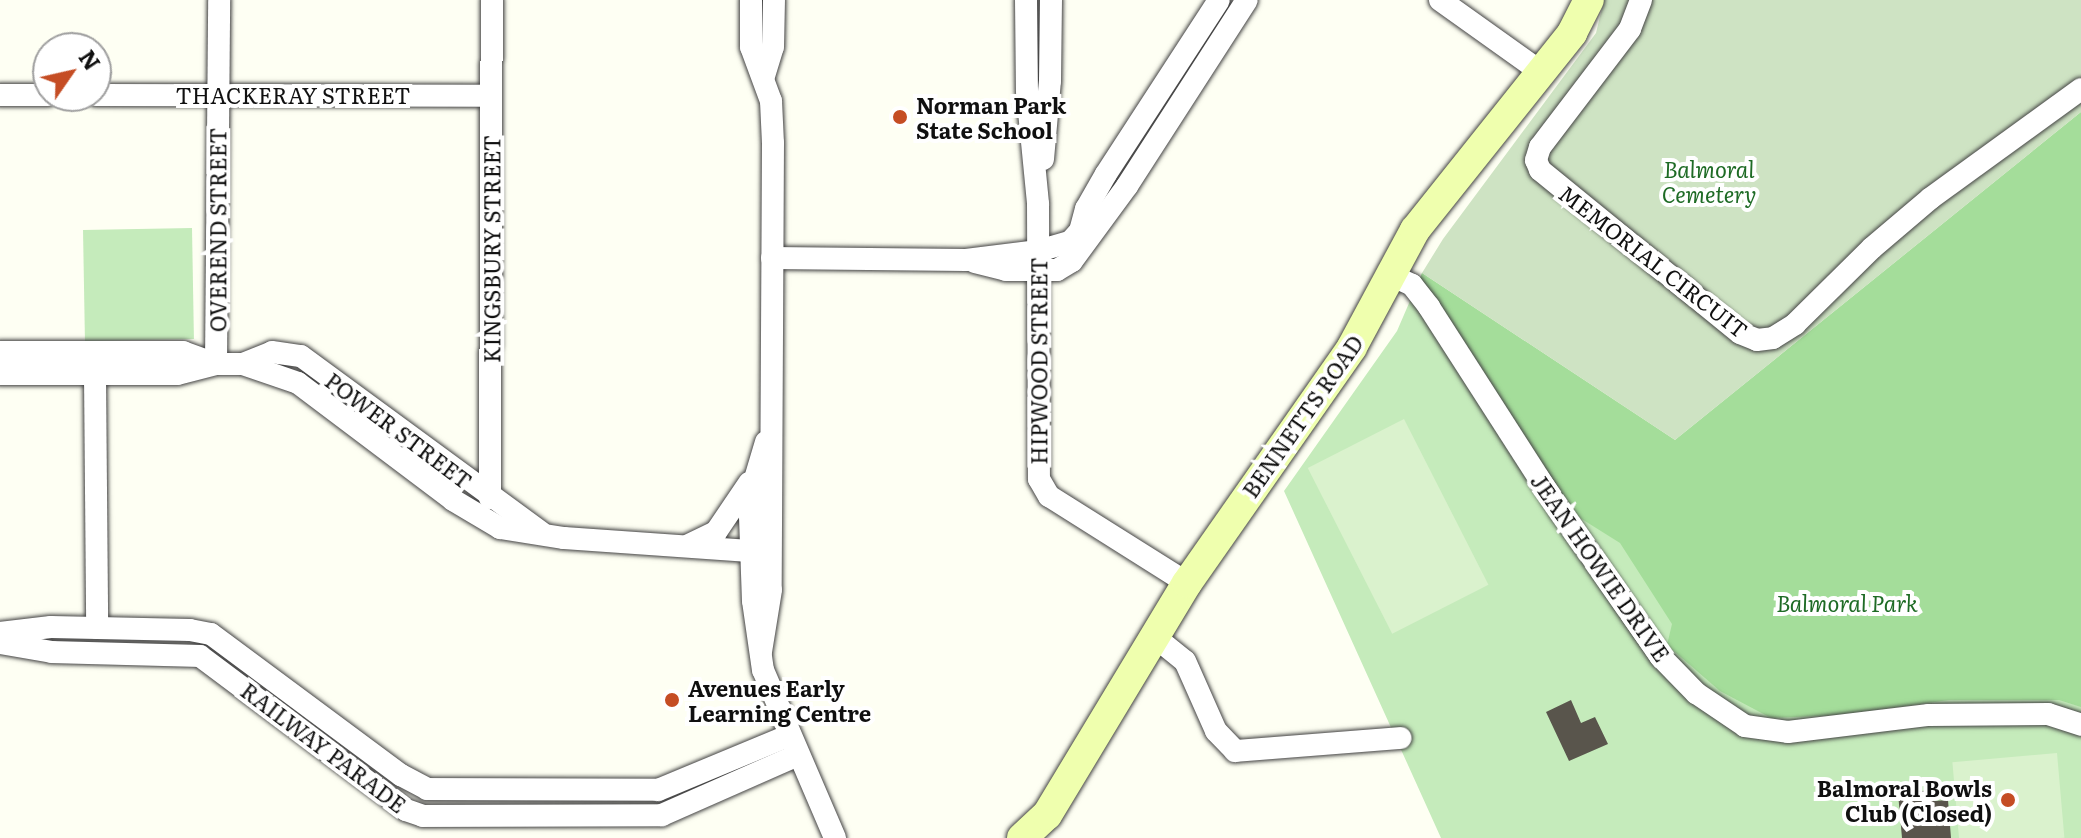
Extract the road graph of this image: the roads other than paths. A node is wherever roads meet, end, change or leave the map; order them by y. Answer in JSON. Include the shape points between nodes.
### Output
{"nodes":[{"id":1,"x":219,"y":0,"type":"edge"},
{"id":2,"x":492,"y":0,"type":"edge"},
{"id":3,"x":751,"y":0,"type":"edge"},
{"id":4,"x":774,"y":0,"type":"edge"},
{"id":5,"x":1026,"y":0,"type":"edge"},
{"id":6,"x":1051,"y":0,"type":"edge"},
{"id":7,"x":1219,"y":0,"type":"edge"},
{"id":8,"x":1247,"y":0,"type":"edge"},
{"id":9,"x":1440,"y":0,"type":"edge"},
{"id":10,"x":1589,"y":0,"type":"edge"},
{"id":11,"x":1641,"y":0,"type":"edge"},
{"id":12,"x":1541,"y":72,"type":"junction"},
{"id":13,"x":764,"y":76,"type":"junction"},
{"id":14,"x":2081,"y":89,"type":"edge"},
{"id":15,"x":0,"y":95,"type":"edge"},
{"id":16,"x":32,"y":95,"type":"edge"},
{"id":17,"x":112,"y":95,"type":"edge"},
{"id":18,"x":218,"y":95,"type":"junction"},
{"id":19,"x":491,"y":96,"type":"junction"},
{"id":20,"x":1038,"y":204,"type":"junction"},
{"id":21,"x":772,"y":258,"type":"junction"},
{"id":22,"x":1038,"y":260,"type":"junction"},
{"id":23,"x":1390,"y":275,"type":"junction"},
{"id":24,"x":0,"y":352,"type":"edge"},
{"id":25,"x":216,"y":364,"type":"junction"},
{"id":26,"x":243,"y":364,"type":"junction"},
{"id":27,"x":0,"y":374,"type":"edge"},
{"id":28,"x":95,"y":375,"type":"junction"},
{"id":29,"x":772,"y":417,"type":"junction"},
{"id":30,"x":759,"y":466,"type":"junction"},
{"id":31,"x":490,"y":498,"type":"junction"},
{"id":32,"x":548,"y":537,"type":"junction"},
{"id":33,"x":688,"y":545,"type":"junction"},
{"id":34,"x":750,"y":551,"type":"junction"},
{"id":35,"x":1187,"y":583,"type":"junction"},
{"id":36,"x":97,"y":628,"type":"junction"},
{"id":37,"x":0,"y":633,"type":"edge"},
{"id":38,"x":1155,"y":637,"type":"junction"},
{"id":39,"x":0,"y":643,"type":"edge"},
{"id":40,"x":761,"y":652,"type":"junction"},
{"id":41,"x":2081,"y":725,"type":"edge"},
{"id":42,"x":1400,"y":738,"type":"dead end"},
{"id":43,"x":794,"y":745,"type":"junction"},
{"id":44,"x":741,"y":768,"type":"junction"},
{"id":45,"x":835,"y":838,"type":"edge"},
{"id":46,"x":1022,"y":838,"type":"edge"}],
"edges":[{"from":1,"to":18,"type":"street","name":"OVEREND STREET"},
{"from":2,"to":19,"type":"street","name":"KINGSBURY STREET"},
{"from":3,"to":13,"type":"street","via":[[751,47]]},
{"from":4,"to":13,"type":"street","via":[[773,47]]},
{"from":5,"to":20,"type":"street","name":"HIPWOOD STREET","via":[[1026,81]]},
{"from":6,"to":20,"type":"street","name":"HIPWOOD STREET","via":[[1050,93]]},
{"from":7,"to":22,"type":"street","via":[[1106,174],[1078,234]]},
{"from":8,"to":22,"type":"street","via":[[1080,252],[1060,268]]},
{"from":9,"to":12,"type":"street"},
{"from":10,"to":12,"type":"main road","name":"BENNETTS ROAD","via":[[1578,25]]},
{"from":11,"to":14,"type":"street","name":"MEMORIAL CIRCUIT","via":[[1630,29],[1540,147],[1536,160],[1545,177],[1740,333],[1757,340],[1773,338],[1795,324],[1931,198]]},
{"from":12,"to":23,"type":"main road","name":"BENNETTS ROAD","via":[[1423,219]]},
{"from":13,"to":21,"type":"street","via":[[772,104]]},
{"from":15,"to":16,"type":"street"},
{"from":17,"to":18,"type":"street","name":"THACKERAY STREET"},
{"from":18,"to":19,"type":"street","name":"THACKERAY STREET"},
{"from":18,"to":25,"type":"street","name":"OVEREND STREET"},
{"from":19,"to":31,"type":"street","name":"KINGSBURY STREET"},
{"from":20,"to":22,"type":"street","name":"HIPWOOD STREET"},
{"from":21,"to":22,"type":"street"},
{"from":21,"to":29,"type":"street"},
{"from":22,"to":35,"type":"street","name":"HIPWOOD STREET","via":[[1041,486]]},
{"from":23,"to":35,"type":"main road","name":"BENNETTS ROAD","via":[[1352,347]]},
{"from":23,"to":41,"type":"street","name":"JEAN HOWIE DRIVE","via":[[1417,291],[1660,656],[1696,693],[1745,726],[1788,732],[1929,715],[2048,714]]},
{"from":24,"to":25,"type":"street","name":"POWER STREET","via":[[183,352]]},
{"from":25,"to":26,"type":"street","name":"POWER STREET"},
{"from":25,"to":28,"type":"street","name":"POWER STREET","via":[[183,374]]},
{"from":26,"to":31,"type":"street","name":"POWER STREET","via":[[272,352],[301,356]]},
{"from":26,"to":32,"type":"street","name":"POWER STREET","via":[[298,383],[489,523]]},
{"from":27,"to":28,"type":"street","name":"POWER STREET"},
{"from":28,"to":36,"type":"street"},
{"from":29,"to":30,"type":"street"},
{"from":29,"to":40,"type":"street","via":[[771,590]]},
{"from":30,"to":33,"type":"street","via":[[720,528]]},
{"from":30,"to":34,"type":"street","via":[[751,496]]},
{"from":31,"to":32,"type":"street","name":"POWER STREET"},
{"from":32,"to":33,"type":"street","name":"POWER STREET"},
{"from":33,"to":34,"type":"street","name":"POWER STREET"},
{"from":34,"to":40,"type":"street"},
{"from":35,"to":38,"type":"main road","name":"BENNETTS ROAD"},
{"from":36,"to":37,"type":"street","name":"RAILWAY PARADE"},
{"from":36,"to":44,"type":"street","name":"RAILWAY PARADE","via":[[190,630],[218,637],[427,789],[658,790]]},
{"from":38,"to":42,"type":"street","via":[[1185,661],[1216,731],[1235,751]]},
{"from":38,"to":46,"type":"main road","name":"BENNETTS ROAD","via":[[1047,815]]},
{"from":39,"to":44,"type":"street","name":"RAILWAY PARADE","via":[[52,652],[200,656],[418,815],[656,816]]},
{"from":40,"to":43,"type":"street","via":[[764,679]]},
{"from":43,"to":44,"type":"street","name":"RAILWAY PARADE"},
{"from":43,"to":45,"type":"street"}]}
